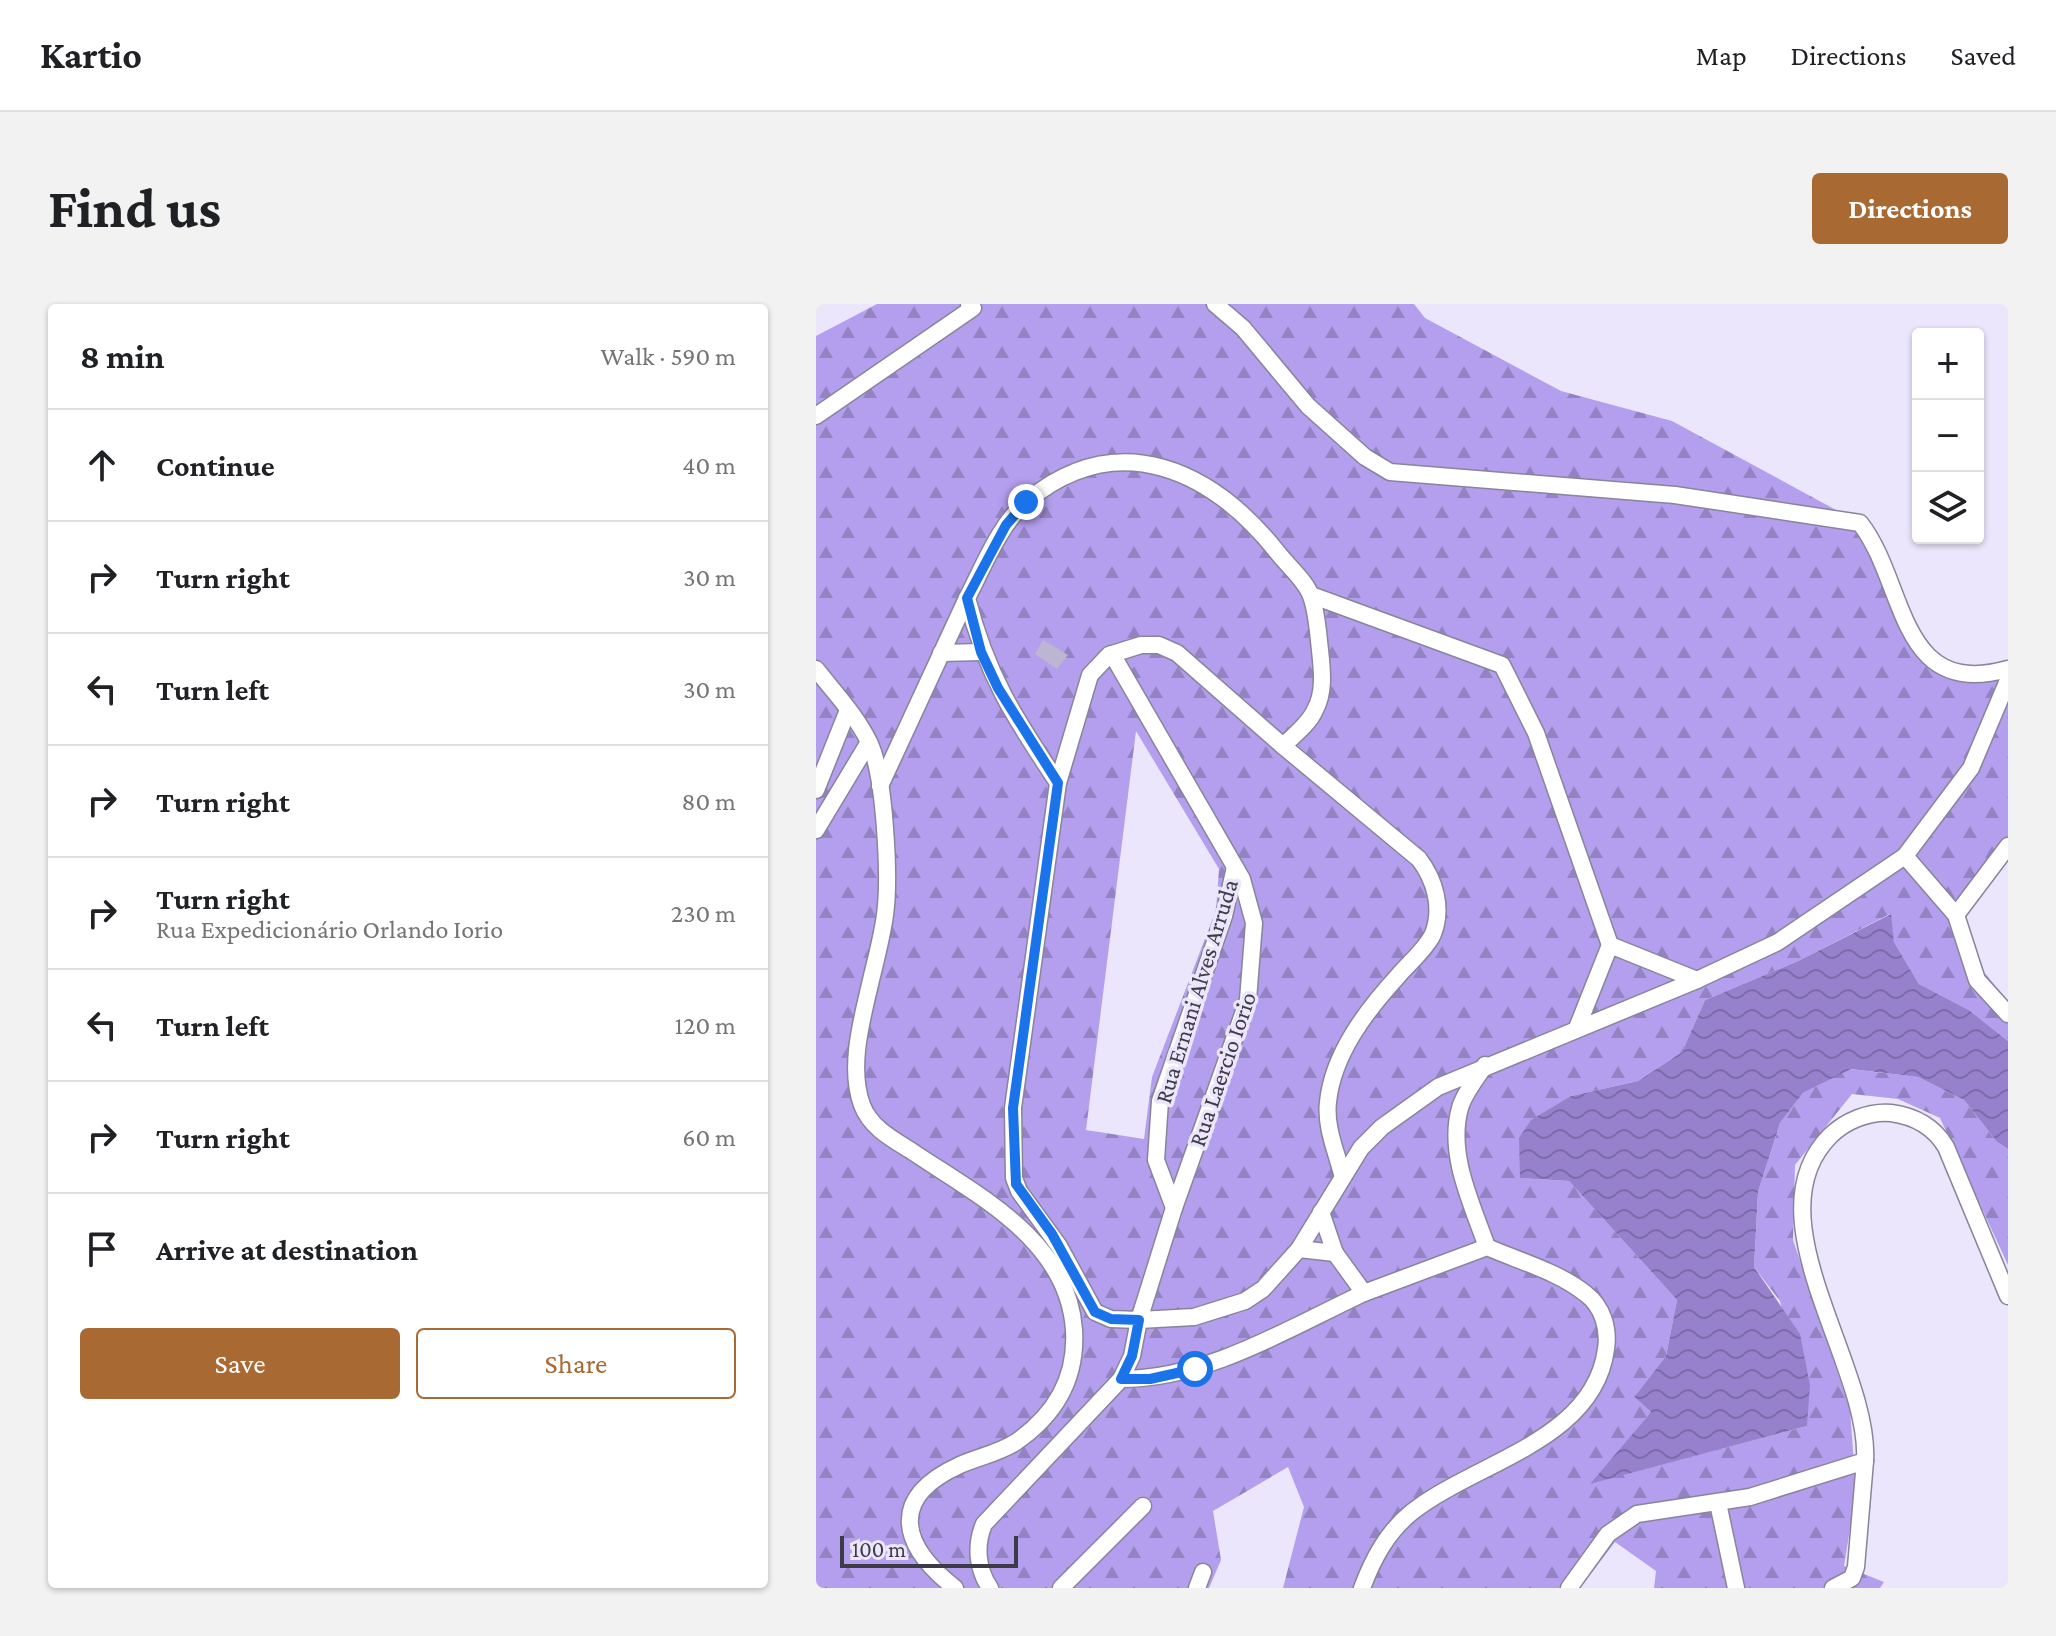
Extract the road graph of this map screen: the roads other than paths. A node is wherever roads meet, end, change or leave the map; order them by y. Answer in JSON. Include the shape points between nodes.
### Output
{"nodes":[{"id":1,"x":1215,"y":304,"type":"edge"},
{"id":2,"x":975,"y":305,"type":"edge"},
{"id":3,"x":816,"y":416,"type":"edge"},
{"id":4,"x":1311,"y":595,"type":"junction"},
{"id":5,"x":967,"y":598,"type":"junction"},
{"id":6,"x":981,"y":652,"type":"junction"},
{"id":7,"x":941,"y":653,"type":"junction"},
{"id":8,"x":1112,"y":654,"type":"junction"},
{"id":9,"x":816,"y":669,"type":"edge"},
{"id":10,"x":2008,"y":669,"type":"edge"},
{"id":11,"x":2008,"y":680,"type":"edge"},
{"id":12,"x":848,"y":710,"type":"junction"},
{"id":13,"x":869,"y":742,"type":"junction"},
{"id":14,"x":1283,"y":746,"type":"junction"},
{"id":15,"x":1058,"y":783,"type":"junction"},
{"id":16,"x":880,"y":788,"type":"junction"},
{"id":17,"x":816,"y":790,"type":"edge"},
{"id":18,"x":816,"y":830,"type":"edge"},
{"id":19,"x":2008,"y":846,"type":"edge"},
{"id":20,"x":1905,"y":856,"type":"junction"},
{"id":21,"x":1235,"y":867,"type":"junction"},
{"id":22,"x":1956,"y":915,"type":"junction"},
{"id":23,"x":1224,"y":916,"type":"junction"},
{"id":24,"x":1254,"y":923,"type":"junction"},
{"id":25,"x":1610,"y":945,"type":"junction"},
{"id":26,"x":1697,"y":980,"type":"junction"},
{"id":27,"x":2008,"y":1014,"type":"edge"},
{"id":28,"x":1577,"y":1028,"type":"junction"},
{"id":29,"x":1485,"y":1065,"type":"junction"},
{"id":30,"x":1438,"y":1087,"type":"junction"},
{"id":31,"x":1460,"y":1107,"type":"junction"},
{"id":32,"x":1333,"y":1141,"type":"junction"},
{"id":33,"x":1361,"y":1148,"type":"junction"},
{"id":34,"x":1342,"y":1174,"type":"junction"},
{"id":35,"x":1174,"y":1208,"type":"junction"},
{"id":36,"x":1321,"y":1212,"type":"junction"},
{"id":37,"x":1487,"y":1247,"type":"junction"},
{"id":38,"x":1299,"y":1249,"type":"junction"},
{"id":39,"x":1335,"y":1253,"type":"junction"},
{"id":40,"x":1364,"y":1293,"type":"junction"},
{"id":41,"x":2008,"y":1296,"type":"edge"},
{"id":42,"x":1139,"y":1320,"type":"junction"},
{"id":43,"x":1121,"y":1379,"type":"junction"},
{"id":44,"x":1865,"y":1461,"type":"junction"},
{"id":45,"x":1718,"y":1503,"type":"junction"},
{"id":46,"x":1143,"y":1506,"type":"dead end"},
{"id":47,"x":955,"y":1588,"type":"edge"},
{"id":48,"x":990,"y":1588,"type":"edge"},
{"id":49,"x":1061,"y":1588,"type":"edge"},
{"id":50,"x":1362,"y":1588,"type":"edge"},
{"id":51,"x":1569,"y":1588,"type":"edge"},
{"id":52,"x":1736,"y":1588,"type":"edge"},
{"id":53,"x":1833,"y":1588,"type":"edge"}],
"edges":[{"from":1,"to":10,"type":"street","via":[[1243,328],[1308,406],[1379,467],[1403,475],[1690,497],[1860,523],[1924,652],[1965,675]]},
{"from":2,"to":3,"type":"street"},
{"from":4,"to":5,"type":"street","via":[[1243,512],[1205,483],[1171,469],[1114,464],[1074,473],[1026,502],[1006,525]]},
{"from":4,"to":14,"type":"street","via":[[1321,661],[1320,696],[1309,719]]},
{"from":4,"to":25,"type":"street","via":[[1502,665],[1536,733]]},
{"from":5,"to":6,"type":"street"},
{"from":5,"to":7,"type":"street"},
{"from":6,"to":7,"type":"street"},
{"from":6,"to":15,"type":"street","via":[[1009,708]]},
{"from":7,"to":16,"type":"street"},
{"from":8,"to":14,"type":"street","via":[[1141,645],[1168,648]]},
{"from":8,"to":15,"type":"street","via":[[1087,682]]},
{"from":8,"to":21,"type":"street","name":"Rua Laercio Iorio"},
{"from":9,"to":12,"type":"street"},
{"from":11,"to":20,"type":"street","via":[[1971,768]]},
{"from":12,"to":13,"type":"street"},
{"from":12,"to":17,"type":"street"},
{"from":13,"to":16,"type":"street"},
{"from":13,"to":18,"type":"street"},
{"from":14,"to":32,"type":"street","via":[[1419,859],[1437,902],[1429,941],[1368,1012],[1338,1062],[1327,1104]]},
{"from":15,"to":42,"type":"street","via":[[1015,1095],[1016,1184],[1052,1234],[1095,1312],[1111,1319]]},
{"from":16,"to":47,"type":"street","via":[[886,912],[857,1054],[861,1104],[887,1135],[1035,1240],[1064,1291],[1074,1330],[1068,1384],[1052,1408],[1011,1445],[940,1477],[913,1509],[910,1530],[915,1548]]},
{"from":19,"to":22,"type":"street"},
{"from":20,"to":22,"type":"street"},
{"from":20,"to":26,"type":"street","via":[[1778,942]]},
{"from":21,"to":23,"type":"street","name":"Rua Ernani Alves Arruda"},
{"from":21,"to":24,"type":"street","name":"Rua Laercio Iorio","via":[[1247,889]]},
{"from":22,"to":27,"type":"street","via":[[1977,980]]},
{"from":23,"to":24,"type":"street"},
{"from":23,"to":35,"type":"street","name":"Rua Ernani Alves Arruda","via":[[1171,1063],[1157,1119],[1156,1160]]},
{"from":24,"to":35,"type":"street","name":"Rua Laercio Iorio","via":[[1248,1000]]},
{"from":25,"to":26,"type":"street"},
{"from":25,"to":28,"type":"street"},
{"from":26,"to":28,"type":"street"},
{"from":28,"to":29,"type":"street"},
{"from":29,"to":30,"type":"street"},
{"from":29,"to":31,"type":"street"},
{"from":30,"to":31,"type":"street"},
{"from":30,"to":33,"type":"street"},
{"from":31,"to":37,"type":"street","via":[[1460,1168]]},
{"from":32,"to":33,"type":"street"},
{"from":32,"to":34,"type":"street"},
{"from":33,"to":34,"type":"street"},
{"from":34,"to":36,"type":"street"},
{"from":35,"to":42,"type":"street","name":"Rua Laercio Iorio"},
{"from":36,"to":38,"type":"street"},
{"from":36,"to":39,"type":"street"},
{"from":37,"to":40,"type":"street"},
{"from":37,"to":50,"type":"street","via":[[1589,1296],[1606,1331],[1600,1376],[1569,1419],[1408,1515],[1384,1542]]},
{"from":38,"to":39,"type":"street"},
{"from":38,"to":42,"type":"street","via":[[1271,1283],[1245,1301],[1184,1319]]},
{"from":39,"to":40,"type":"street"},
{"from":40,"to":43,"type":"street","via":[[1195,1369]]},
{"from":41,"to":44,"type":"street","via":[[1950,1155],[1934,1131],[1904,1116],[1880,1113],[1855,1119],[1825,1141],[1805,1181],[1803,1231],[1861,1414]]},
{"from":42,"to":43,"type":"street","name":"Rua Laercio Iorio"},
{"from":43,"to":48,"type":"street","via":[[988,1517],[978,1553]]},
{"from":44,"to":45,"type":"street"},
{"from":44,"to":53,"type":"street","via":[[1856,1567],[1852,1578]]},
{"from":45,"to":51,"type":"street","via":[[1630,1517],[1603,1539]]},
{"from":45,"to":52,"type":"street"},
{"from":46,"to":49,"type":"street"}]}
